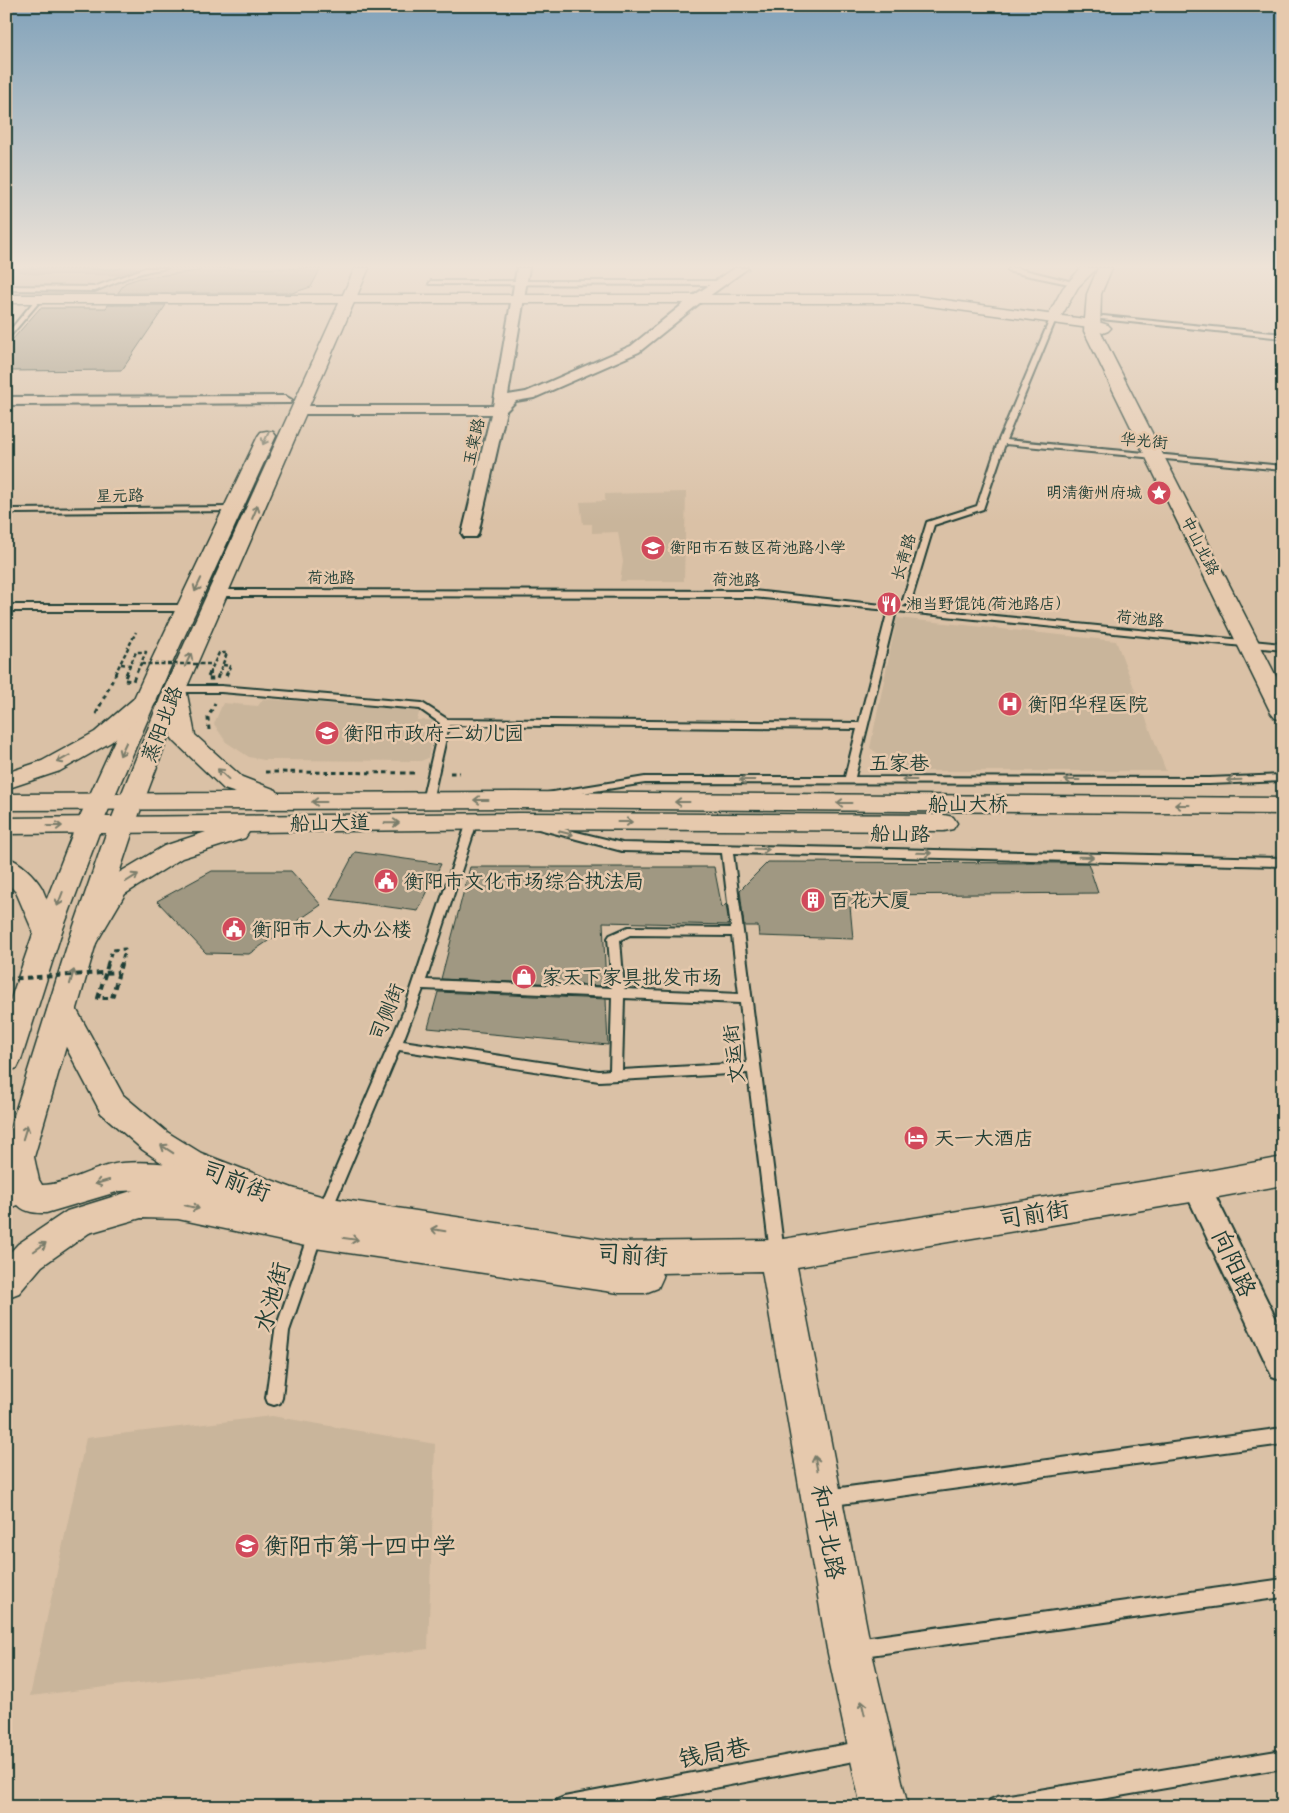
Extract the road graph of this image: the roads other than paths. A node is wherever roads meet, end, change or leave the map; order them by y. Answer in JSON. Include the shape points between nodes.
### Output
{"nodes":[{"id":1,"x":316,"y":353,"type":"edge"},
{"id":2,"x":509,"y":353,"type":"edge"},
{"id":3,"x":627,"y":353,"type":"edge"},
{"id":4,"x":1039,"y":353,"type":"edge"},
{"id":5,"x":1111,"y":353,"type":"edge"},
{"id":6,"x":6,"y":401,"type":"edge"},
{"id":7,"x":292,"y":405,"type":"junction"},
{"id":8,"x":499,"y":410,"type":"junction"},
{"id":9,"x":1002,"y":442,"type":"junction"},
{"id":10,"x":1161,"y":457,"type":"junction"},
{"id":11,"x":1283,"y":468,"type":"edge"},
{"id":12,"x":234,"y":509,"type":"junction"},
{"id":13,"x":6,"y":513,"type":"edge"},
{"id":14,"x":470,"y":534,"type":"dead end"},
{"id":15,"x":220,"y":593,"type":"junction"},
{"id":16,"x":6,"y":608,"type":"edge"},
{"id":17,"x":187,"y":608,"type":"junction"},
{"id":18,"x":893,"y":608,"type":"junction"},
{"id":19,"x":1256,"y":646,"type":"junction"},
{"id":20,"x":1283,"y":647,"type":"edge"},
{"id":21,"x":1283,"y":684,"type":"edge"},
{"id":22,"x":175,"y":689,"type":"junction"},
{"id":23,"x":146,"y":701,"type":"junction"},
{"id":24,"x":1283,"y":712,"type":"edge"},
{"id":25,"x":445,"y":722,"type":"junction"},
{"id":26,"x":863,"y":726,"type":"junction"},
{"id":27,"x":1283,"y":778,"type":"edge"},
{"id":28,"x":849,"y":780,"type":"junction"},
{"id":29,"x":6,"y":781,"type":"edge"},
{"id":30,"x":427,"y":801,"type":"junction"},
{"id":31,"x":6,"y":802,"type":"edge"},
{"id":32,"x":99,"y":802,"type":"junction"},
{"id":33,"x":283,"y":802,"type":"junction"},
{"id":34,"x":1283,"y":806,"type":"edge"},
{"id":35,"x":518,"y":811,"type":"junction"},
{"id":36,"x":653,"y":812,"type":"junction"},
{"id":37,"x":127,"y":814,"type":"junction"},
{"id":38,"x":472,"y":822,"type":"junction"},
{"id":39,"x":260,"y":824,"type":"junction"},
{"id":40,"x":1283,"y":824,"type":"edge"},
{"id":41,"x":89,"y":825,"type":"junction"},
{"id":42,"x":6,"y":826,"type":"edge"},
{"id":43,"x":727,"y":848,"type":"junction"},
{"id":44,"x":1283,"y":862,"type":"edge"},
{"id":45,"x":6,"y":866,"type":"edge"},
{"id":46,"x":737,"y":932,"type":"junction"},
{"id":47,"x":47,"y":934,"type":"junction"},
{"id":48,"x":82,"y":943,"type":"junction"},
{"id":49,"x":419,"y":984,"type":"junction"},
{"id":50,"x":618,"y":994,"type":"junction"},
{"id":51,"x":746,"y":1000,"type":"junction"},
{"id":52,"x":62,"y":1011,"type":"junction"},
{"id":53,"x":395,"y":1045,"type":"junction"},
{"id":54,"x":6,"y":1060,"type":"edge"},
{"id":55,"x":754,"y":1068,"type":"junction"},
{"id":56,"x":616,"y":1075,"type":"junction"},
{"id":57,"x":18,"y":1158,"type":"junction"},
{"id":58,"x":1283,"y":1171,"type":"edge"},
{"id":59,"x":1283,"y":1190,"type":"edge"},
{"id":60,"x":6,"y":1196,"type":"edge"},
{"id":61,"x":1202,"y":1196,"type":"junction"},
{"id":62,"x":288,"y":1201,"type":"junction"},
{"id":63,"x":320,"y":1222,"type":"junction"},
{"id":64,"x":779,"y":1264,"type":"junction"},
{"id":65,"x":6,"y":1282,"type":"edge"},
{"id":66,"x":1283,"y":1366,"type":"edge"},
{"id":67,"x":274,"y":1398,"type":"dead end"},
{"id":68,"x":1283,"y":1436,"type":"edge"},
{"id":69,"x":822,"y":1499,"type":"junction"},
{"id":70,"x":1283,"y":1588,"type":"edge"},
{"id":71,"x":849,"y":1649,"type":"junction"},
{"id":72,"x":873,"y":1749,"type":"junction"},
{"id":73,"x":1283,"y":1759,"type":"edge"},
{"id":74,"x":564,"y":1807,"type":"edge"},
{"id":75,"x":886,"y":1807,"type":"edge"},
{"id":76,"x":997,"y":1807,"type":"edge"}],
"edges":[{"from":1,"to":7,"type":"main road","name":"蒸阳北路"},
{"from":2,"to":8,"type":"street","name":"玉棠路"},
{"from":3,"to":8,"type":"street","via":[[529,395],[512,398]]},
{"from":4,"to":9,"type":"lane","name":"长青路"},
{"from":5,"to":10,"type":"main road","name":"中山北路"},
{"from":6,"to":7,"type":"street"},
{"from":7,"to":8,"type":"street"},
{"from":7,"to":12,"type":"main road","name":"蒸阳北路","one_way":true},
{"from":15,"to":7,"type":"main road","name":"蒸阳北路","one_way":true},
{"from":8,"to":14,"type":"street","name":"玉棠路"},
{"from":9,"to":10,"type":"lane","name":"华光街"},
{"from":9,"to":18,"type":"lane","name":"长青路","via":[[980,507],[930,524],[906,601]]},
{"from":10,"to":11,"type":"lane","name":"华光街"},
{"from":10,"to":19,"type":"main road","name":"中山北路"},
{"from":12,"to":13,"type":"lane","name":"星元路"},
{"from":12,"to":17,"type":"main road","name":"蒸阳北路","one_way":true},
{"from":15,"to":18,"type":"lane","name":"荷池路","via":[[753,594]]},
{"from":22,"to":15,"type":"main road","name":"蒸阳北路","one_way":true},
{"from":16,"to":17,"type":"lane"},
{"from":17,"to":23,"type":"main road","name":"蒸阳北路"},
{"from":18,"to":19,"type":"lane","name":"荷池路"},
{"from":18,"to":26,"type":"lane","name":"长青路"},
{"from":19,"to":20,"type":"lane","name":"荷池路"},
{"from":19,"to":21,"type":"main road","name":"中山北路"},
{"from":19,"to":24,"type":"main road","name":"中山北路"},
{"from":22,"to":25,"type":"lane","via":[[221,689],[422,706]]},
{"from":33,"to":22,"type":"main road","one_way":true,"via":[[233,784],[183,737]]},
{"from":22,"to":37,"type":"main road","name":"蒸阳北路"},
{"from":23,"to":29,"type":"main road","one_way":true,"via":[[103,737],[51,766]]},
{"from":23,"to":32,"type":"main road","name":"蒸阳北路","one_way":true},
{"from":25,"to":26,"type":"lane"},
{"from":25,"to":30,"type":"lane"},
{"from":26,"to":28,"type":"lane","name":"长青路"},
{"from":27,"to":28,"type":"lane","name":"五家巷","one_way":true,"via":[[1209,781]]},
{"from":28,"to":35,"type":"lane","name":"五家巷","one_way":true,"via":[[645,780]]},
{"from":30,"to":33,"type":"main road","name":"船山大道","one_way":true},
{"from":35,"to":30,"type":"main road","name":"船山大道","one_way":true},
{"from":31,"to":32,"type":"main road","name":"船山大道"},
{"from":32,"to":37,"type":"main road","name":"船山大道"},
{"from":32,"to":41,"type":"main road","name":"蒸阳北路"},
{"from":33,"to":37,"type":"main road","name":"船山大道"},
{"from":34,"to":36,"type":"main road","name":"船山大桥","one_way":true},
{"from":35,"to":36,"type":"main road","name":"船山大道"},
{"from":35,"to":38,"type":"main road","name":"船山大道"},
{"from":35,"to":43,"type":"lane","name":"船山路","one_way":true,"via":[[622,847]]},
{"from":36,"to":40,"type":"main road","name":"船山大桥"},
{"from":37,"to":39,"type":"main road","name":"船山大道"},
{"from":37,"to":41,"type":"main road","name":"船山大道"},
{"from":37,"to":48,"type":"main road","name":"蒸阳北路"},
{"from":39,"to":38,"type":"main road","name":"船山大道","one_way":true},
{"from":38,"to":49,"type":"lane","name":"司侧街"},
{"from":48,"to":39,"type":"main road","one_way":true,"via":[[115,888],[173,852]]},
{"from":42,"to":41,"type":"main road","name":"船山大道","one_way":true},
{"from":41,"to":47,"type":"main road","name":"蒸阳北路","one_way":true},
{"from":43,"to":44,"type":"lane","name":"船山路","one_way":true},
{"from":43,"to":46,"type":"lane","name":"文运街"},
{"from":45,"to":47,"type":"main road","via":[[28,888]]},
{"from":46,"to":50,"type":"lane","via":[[628,931],[614,938]]},
{"from":46,"to":51,"type":"lane","name":"文运街"},
{"from":47,"to":54,"type":"main road","name":"蒸阳北路"},
{"from":52,"to":48,"type":"main road","name":"蒸阳北路","one_way":true},
{"from":49,"to":50,"type":"lane"},
{"from":49,"to":53,"type":"lane","name":"司侧街"},
{"from":50,"to":51,"type":"lane"},
{"from":50,"to":56,"type":"lane"},
{"from":51,"to":55,"type":"lane","name":"文运街"},
{"from":57,"to":52,"type":"main road","name":"蒸阳北路","one_way":true},
{"from":62,"to":52,"type":"main road","name":"司前街","one_way":true,"via":[[189,1163],[155,1141],[112,1104]]},
{"from":53,"to":56,"type":"lane","via":[[599,1076]]},
{"from":53,"to":63,"type":"lane","name":"司侧街"},
{"from":55,"to":56,"type":"lane"},
{"from":55,"to":64,"type":"lane","name":"文运街"},
{"from":57,"to":60,"type":"main road","name":"蒸阳北路"},
{"from":62,"to":57,"type":"main road","one_way":true,"via":[[144,1176],[120,1177],[71,1193],[34,1199],[22,1182]]},
{"from":58,"to":61,"type":"main road","name":"司前街"},
{"from":59,"to":61,"type":"main road","name":"司前街"},
{"from":61,"to":64,"type":"main road","name":"司前街"},
{"from":61,"to":66,"type":"street","name":"向阳路"},
{"from":62,"to":63,"type":"main road","name":"司前街"},
{"from":63,"to":64,"type":"main road","name":"司前街","via":[[619,1277]]},
{"from":65,"to":63,"type":"main road","name":"司前街","one_way":true,"via":[[30,1255],[79,1221],[141,1203],[178,1204]]},
{"from":63,"to":67,"type":"lane","name":"水池街","via":[[282,1331]]},
{"from":69,"to":64,"type":"main road","name":"和平北路","one_way":true},
{"from":68,"to":69,"type":"lane"},
{"from":69,"to":71,"type":"main road","name":"和平北路"},
{"from":70,"to":71,"type":"lane"},
{"from":72,"to":71,"type":"main road","name":"和平北路","one_way":true},
{"from":72,"to":74,"type":"lane","name":"钱局巷"},
{"from":72,"to":75,"type":"main road","name":"和平北路"},
{"from":73,"to":76,"type":"lane"}]}
